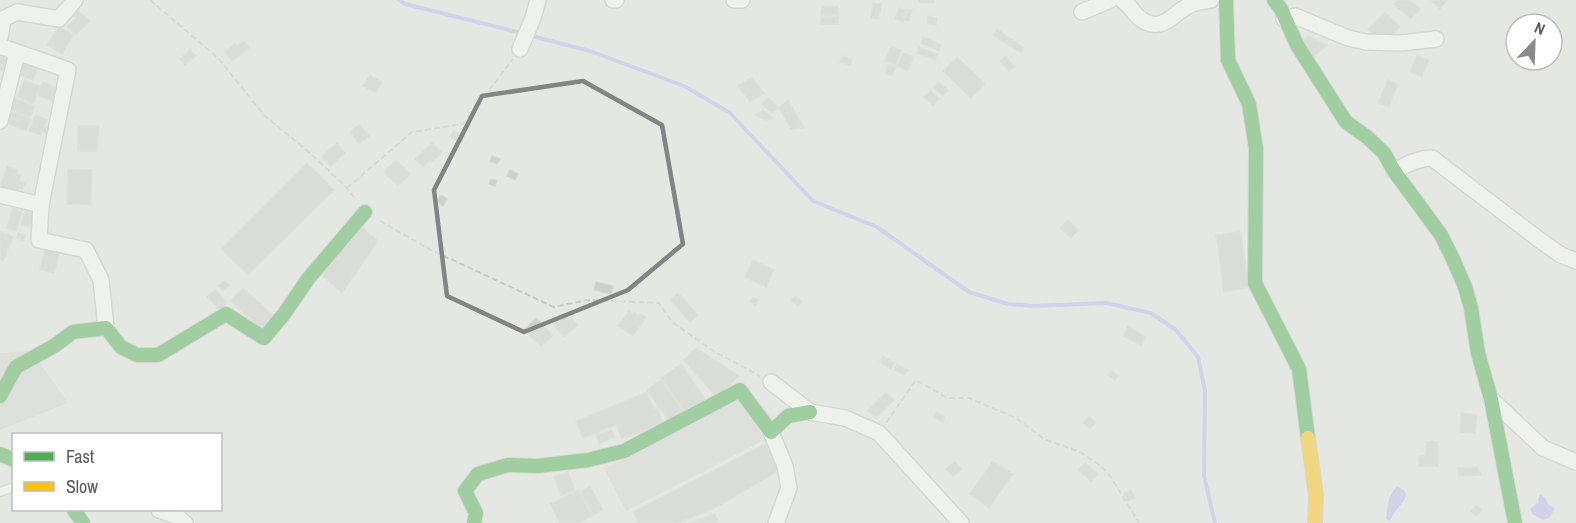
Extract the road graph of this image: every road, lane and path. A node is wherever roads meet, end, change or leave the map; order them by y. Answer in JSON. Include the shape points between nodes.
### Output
{"nodes":[{"id":1,"x":75,"y":0,"type":"edge"},
{"id":2,"x":150,"y":0,"type":"edge"},
{"id":3,"x":538,"y":0,"type":"edge"},
{"id":4,"x":734,"y":0,"type":"edge"},
{"id":5,"x":742,"y":0,"type":"edge"},
{"id":6,"x":1110,"y":0,"type":"edge"},
{"id":7,"x":1122,"y":0,"type":"edge"},
{"id":8,"x":1211,"y":0,"type":"edge"},
{"id":9,"x":1226,"y":0,"type":"edge"},
{"id":10,"x":1274,"y":0,"type":"edge"},
{"id":11,"x":1082,"y":12,"type":"dead end"},
{"id":12,"x":1284,"y":19,"type":"junction"},
{"id":13,"x":0,"y":38,"type":"edge"},
{"id":14,"x":1436,"y":39,"type":"dead end"},
{"id":15,"x":0,"y":46,"type":"edge"},
{"id":16,"x":520,"y":50,"type":"joint"},
{"id":17,"x":17,"y":53,"type":"junction"},
{"id":18,"x":0,"y":120,"type":"edge"},
{"id":19,"x":1394,"y":171,"type":"junction"},
{"id":20,"x":347,"y":188,"type":"junction"},
{"id":21,"x":0,"y":195,"type":"edge"},
{"id":22,"x":41,"y":205,"type":"junction"},
{"id":23,"x":365,"y":212,"type":"junction"},
{"id":24,"x":1576,"y":261,"type":"edge"},
{"id":25,"x":106,"y":328,"type":"junction"},
{"id":26,"x":771,"y":382,"type":"joint"},
{"id":27,"x":0,"y":396,"type":"edge"},
{"id":28,"x":1491,"y":399,"type":"junction"},
{"id":29,"x":810,"y":411,"type":"junction"},
{"id":30,"x":771,"y":432,"type":"junction"},
{"id":31,"x":879,"y":433,"type":"junction"},
{"id":32,"x":1576,"y":462,"type":"edge"},
{"id":33,"x":162,"y":511,"type":"edge"},
{"id":34,"x":185,"y":523,"type":"edge"},
{"id":35,"x":474,"y":523,"type":"edge"},
{"id":36,"x":776,"y":523,"type":"edge"},
{"id":37,"x":961,"y":523,"type":"edge"},
{"id":38,"x":1139,"y":523,"type":"edge"},
{"id":39,"x":1315,"y":523,"type":"edge"},
{"id":40,"x":1515,"y":523,"type":"edge"}],
"edges":[{"from":1,"to":13,"type":"street","via":[[58,19],[17,12],[3,19]]},
{"from":2,"to":20,"type":"path","via":[[218,58],[264,116]]},
{"from":3,"to":16,"type":"street"},
{"from":4,"to":5,"type":"street"},
{"from":6,"to":11,"type":"street"},
{"from":7,"to":8,"type":"street","via":[[1140,19],[1156,24],[1170,20],[1188,6]]},
{"from":9,"to":39,"type":"main road","via":[[1228,60],[1249,104],[1257,148],[1255,282],[1299,369],[1316,495]]},
{"from":10,"to":12,"type":"main road"},
{"from":12,"to":14,"type":"street","via":[[1295,15],[1366,42]]},
{"from":12,"to":19,"type":"main road","via":[[1346,122],[1384,153]]},
{"from":15,"to":17,"type":"street"},
{"from":16,"to":20,"type":"path","via":[[463,124],[412,132]]},
{"from":17,"to":18,"type":"street"},
{"from":17,"to":22,"type":"street","via":[[68,70]]},
{"from":19,"to":24,"type":"street","via":[[1424,158],[1432,159],[1541,242]]},
{"from":19,"to":28,"type":"main road","via":[[1441,235],[1465,286]]},
{"from":20,"to":23,"type":"path"},
{"from":21,"to":22,"type":"street"},
{"from":22,"to":25,"type":"street","via":[[39,240],[86,250],[101,280]]},
{"from":23,"to":25,"type":"main road","via":[[264,338],[226,314],[158,354],[137,355],[121,347]]},
{"from":23,"to":26,"type":"path","via":[[429,249],[554,307],[587,300],[659,303],[672,322],[689,334]]},
{"from":25,"to":27,"type":"main road","via":[[73,332],[16,367]]},
{"from":26,"to":29,"type":"street"},
{"from":28,"to":32,"type":"street","via":[[1543,448]]},
{"from":28,"to":40,"type":"main road"},
{"from":29,"to":30,"type":"main road","via":[[788,416]]},
{"from":29,"to":31,"type":"street","via":[[845,418]]},
{"from":30,"to":35,"type":"main road","via":[[740,390],[624,451],[588,460],[508,465],[478,474],[465,491],[476,513]]},
{"from":30,"to":36,"type":"street","via":[[789,488]]},
{"from":31,"to":37,"type":"street"},
{"from":31,"to":38,"type":"path","via":[[916,380],[948,398],[969,398],[1016,418],[1044,439],[1080,452],[1100,465]]},
{"from":33,"to":34,"type":"street"}]}
